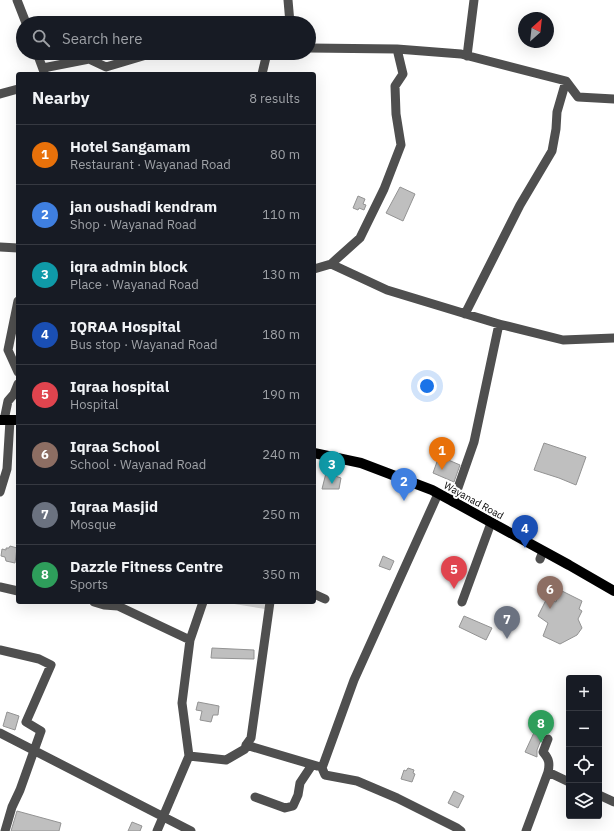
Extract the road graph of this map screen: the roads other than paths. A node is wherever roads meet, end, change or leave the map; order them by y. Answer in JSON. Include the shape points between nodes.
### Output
{"nodes":[{"id":1,"x":17,"y":0,"type":"edge"},
{"id":2,"x":288,"y":0,"type":"edge"},
{"id":3,"x":474,"y":0,"type":"edge"},
{"id":4,"x":23,"y":16,"type":"edge"},
{"id":5,"x":289,"y":16,"type":"edge"},
{"id":6,"x":316,"y":48,"type":"edge"},
{"id":7,"x":396,"y":50,"type":"junction"},
{"id":8,"x":467,"y":56,"type":"junction"},
{"id":9,"x":40,"y":60,"type":"edge"},
{"id":10,"x":85,"y":60,"type":"edge"},
{"id":11,"x":91,"y":60,"type":"edge"},
{"id":12,"x":131,"y":60,"type":"edge"},
{"id":13,"x":265,"y":60,"type":"edge"},
{"id":14,"x":44,"y":71,"type":"edge"},
{"id":15,"x":262,"y":72,"type":"edge"},
{"id":16,"x":566,"y":81,"type":"junction"},
{"id":17,"x":16,"y":90,"type":"edge"},
{"id":18,"x":0,"y":94,"type":"edge"},
{"id":19,"x":614,"y":99,"type":"edge"},
{"id":20,"x":0,"y":247,"type":"edge"},
{"id":21,"x":16,"y":248,"type":"edge"},
{"id":22,"x":331,"y":264,"type":"junction"},
{"id":23,"x":316,"y":268,"type":"edge"},
{"id":24,"x":16,"y":311,"type":"edge"},
{"id":25,"x":465,"y":314,"type":"junction"},
{"id":26,"x":499,"y":324,"type":"junction"},
{"id":27,"x":614,"y":338,"type":"edge"},
{"id":28,"x":16,"y":368,"type":"edge"},
{"id":29,"x":16,"y":389,"type":"edge"},
{"id":30,"x":8,"y":420,"type":"edge"},
{"id":31,"x":316,"y":453,"type":"edge"},
{"id":32,"x":0,"y":492,"type":"edge"},
{"id":33,"x":438,"y":494,"type":"junction"},
{"id":34,"x":453,"y":502,"type":"junction"},
{"id":35,"x":491,"y":523,"type":"junction"},
{"id":36,"x":0,"y":587,"type":"edge"},
{"id":37,"x":16,"y":591,"type":"edge"},
{"id":38,"x":614,"y":591,"type":"edge"},
{"id":39,"x":316,"y":595,"type":"edge"},
{"id":40,"x":325,"y":599,"type":"dead end"},
{"id":41,"x":462,"y":602,"type":"dead end"},
{"id":42,"x":101,"y":604,"type":"edge"},
{"id":43,"x":120,"y":604,"type":"edge"},
{"id":44,"x":202,"y":604,"type":"edge"},
{"id":45,"x":270,"y":604,"type":"edge"},
{"id":46,"x":190,"y":640,"type":"junction"},
{"id":47,"x":0,"y":650,"type":"edge"},
{"id":48,"x":0,"y":733,"type":"edge"},
{"id":49,"x":548,"y":739,"type":"dead end"},
{"id":50,"x":246,"y":745,"type":"junction"},
{"id":51,"x":35,"y":750,"type":"junction"},
{"id":52,"x":189,"y":756,"type":"junction"},
{"id":53,"x":312,"y":764,"type":"junction"},
{"id":54,"x":322,"y":768,"type":"junction"},
{"id":55,"x":548,"y":772,"type":"junction"},
{"id":56,"x":566,"y":781,"type":"edge"},
{"id":57,"x":602,"y":796,"type":"edge"},
{"id":58,"x":255,"y":797,"type":"dead end"},
{"id":59,"x":614,"y":802,"type":"edge"},
{"id":60,"x":164,"y":817,"type":"junction"},
{"id":61,"x":5,"y":831,"type":"edge"},
{"id":62,"x":157,"y":831,"type":"edge"},
{"id":63,"x":191,"y":831,"type":"edge"},
{"id":64,"x":461,"y":831,"type":"edge"},
{"id":65,"x":526,"y":831,"type":"edge"}],
"edges":[{"from":1,"to":4,"type":"street"},
{"from":2,"to":5,"type":"street"},
{"from":3,"to":8,"type":"street"},
{"from":6,"to":7,"type":"street"},
{"from":7,"to":8,"type":"street"},
{"from":7,"to":22,"type":"street","via":[[403,74],[395,86],[401,145],[384,189],[360,238]]},
{"from":8,"to":16,"type":"street"},
{"from":9,"to":14,"type":"street"},
{"from":10,"to":14,"type":"street"},
{"from":11,"to":12,"type":"street","via":[[106,68]]},
{"from":13,"to":15,"type":"street"},
{"from":16,"to":19,"type":"street","via":[[578,97]]},
{"from":16,"to":25,"type":"street","via":[[557,112],[552,151],[520,205]]},
{"from":17,"to":18,"type":"street"},
{"from":20,"to":21,"type":"street"},
{"from":22,"to":23,"type":"street"},
{"from":22,"to":25,"type":"street","via":[[387,290]]},
{"from":24,"to":28,"type":"street","via":[[8,350]]},
{"from":25,"to":26,"type":"street"},
{"from":26,"to":27,"type":"street","via":[[563,340]]},
{"from":26,"to":34,"type":"street","via":[[474,442]]},
{"from":29,"to":30,"type":"street","via":[[8,401]]},
{"from":30,"to":32,"type":"street","via":[[7,469]]},
{"from":31,"to":33,"type":"main road","name":"Wayanad Road","via":[[361,463]]},
{"from":33,"to":34,"type":"main road","name":"Wayanad Road"},
{"from":33,"to":54,"type":"street","via":[[354,680]]},
{"from":34,"to":35,"type":"main road","name":"Wayanad Road"},
{"from":35,"to":38,"type":"main road","name":"Wayanad Road","via":[[542,555]]},
{"from":35,"to":41,"type":"street"},
{"from":36,"to":37,"type":"street"},
{"from":39,"to":40,"type":"street"},
{"from":42,"to":43,"type":"street"},
{"from":43,"to":46,"type":"street"},
{"from":44,"to":46,"type":"street"},
{"from":45,"to":50,"type":"street","via":[[251,738]]},
{"from":46,"to":52,"type":"street","via":[[182,703]]},
{"from":47,"to":51,"type":"street","via":[[39,659],[51,665],[26,722],[41,731]]},
{"from":48,"to":51,"type":"street"},
{"from":49,"to":55,"type":"street","via":[[543,752],[550,763]]},
{"from":50,"to":52,"type":"street","via":[[245,749],[226,760]]},
{"from":50,"to":53,"type":"street"},
{"from":51,"to":60,"type":"street"},
{"from":51,"to":61,"type":"street"},
{"from":52,"to":60,"type":"street"},
{"from":53,"to":54,"type":"street"},
{"from":53,"to":58,"type":"street","via":[[300,783],[293,806],[285,808]]},
{"from":54,"to":64,"type":"street","via":[[325,775],[357,781],[397,798]]},
{"from":55,"to":56,"type":"street"},
{"from":55,"to":65,"type":"street"},
{"from":57,"to":59,"type":"street"},
{"from":60,"to":62,"type":"street"},
{"from":60,"to":63,"type":"street"}]}
